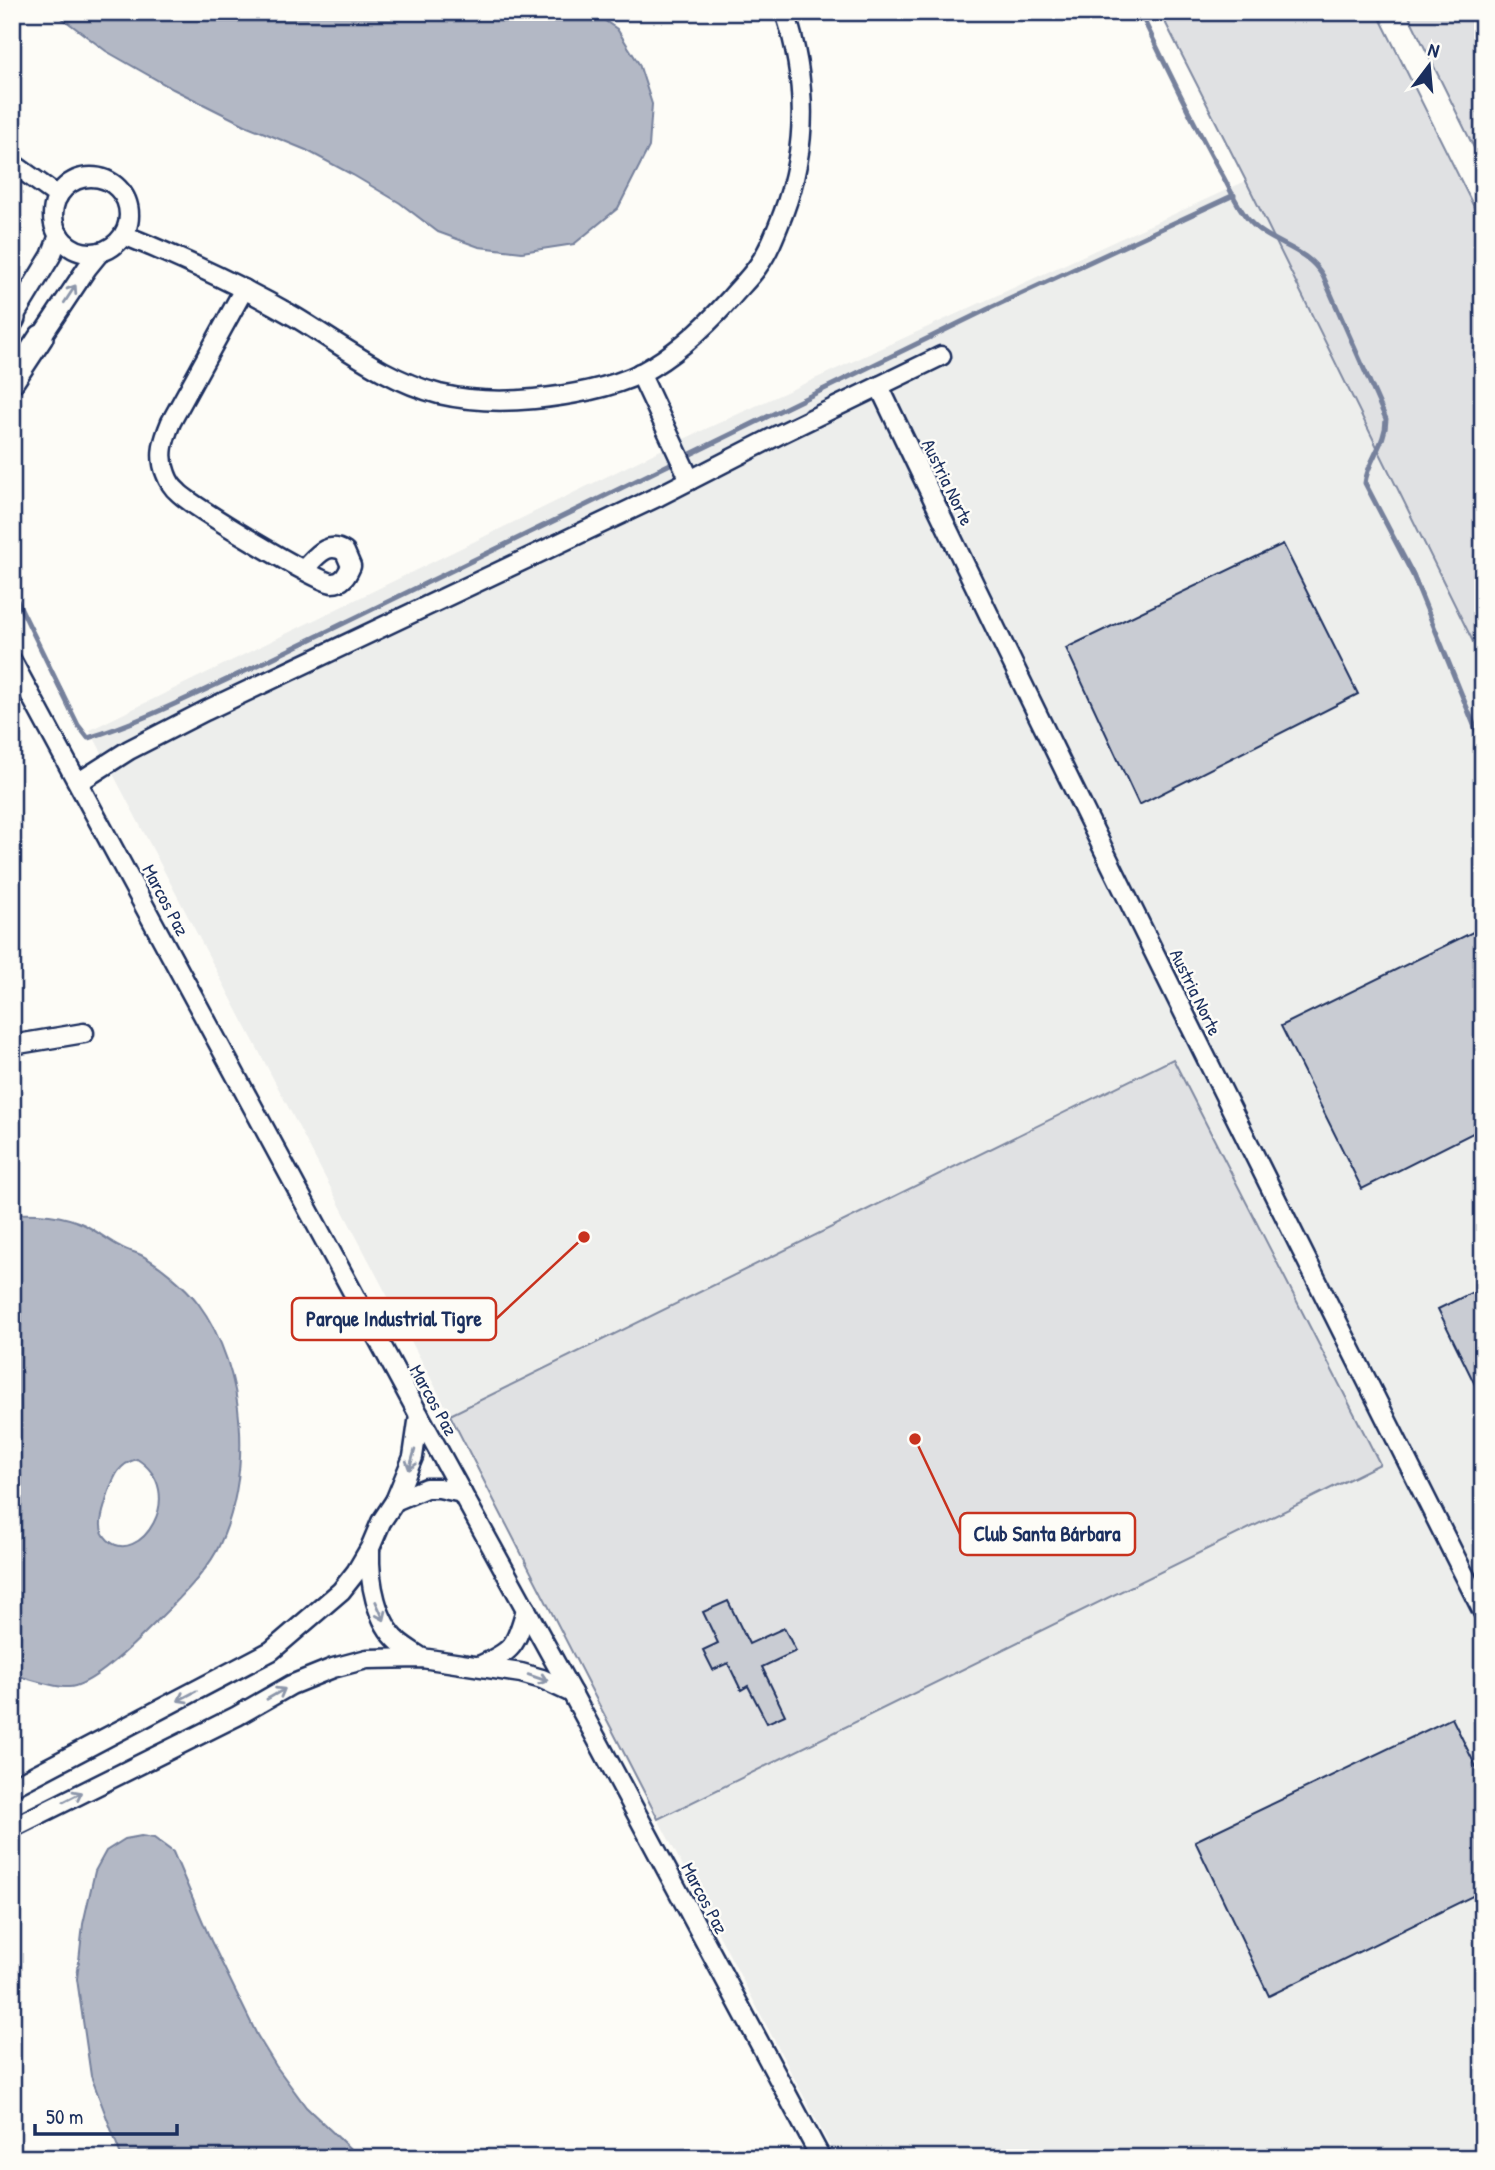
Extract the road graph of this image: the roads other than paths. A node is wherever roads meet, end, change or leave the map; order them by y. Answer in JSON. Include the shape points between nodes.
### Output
{"nodes":[{"id":1,"x":785,"y":12,"type":"edge"},
{"id":2,"x":12,"y":163,"type":"edge"},
{"id":3,"x":58,"y":196,"type":"junction"},
{"id":4,"x":59,"y":235,"type":"junction"},
{"id":5,"x":124,"y":235,"type":"junction"},
{"id":6,"x":100,"y":252,"type":"junction"},
{"id":7,"x":244,"y":289,"type":"junction"},
{"id":8,"x":13,"y":319,"type":"edge"},
{"id":9,"x":41,"y":337,"type":"joint"},
{"id":10,"x":941,"y":356,"type":"dead end"},
{"id":11,"x":640,"y":373,"type":"junction"},
{"id":12,"x":12,"y":381,"type":"edge"},
{"id":13,"x":879,"y":386,"type":"junction"},
{"id":14,"x":688,"y":475,"type":"junction"},
{"id":15,"x":304,"y":569,"type":"dead end"},
{"id":16,"x":12,"y":661,"type":"edge"},
{"id":17,"x":79,"y":782,"type":"junction"},
{"id":18,"x":84,"y":1032,"type":"dead end"},
{"id":19,"x":12,"y":1045,"type":"edge"},
{"id":20,"x":418,"y":1415,"type":"junction"},
{"id":21,"x":462,"y":1493,"type":"junction"},
{"id":22,"x":395,"y":1501,"type":"junction"},
{"id":23,"x":370,"y":1548,"type":"junction"},
{"id":24,"x":526,"y":1609,"type":"junction"},
{"id":25,"x":1483,"y":1612,"type":"edge"},
{"id":26,"x":422,"y":1658,"type":"junction"},
{"id":27,"x":478,"y":1667,"type":"junction"},
{"id":28,"x":572,"y":1693,"type":"junction"},
{"id":29,"x":12,"y":1787,"type":"edge"},
{"id":30,"x":12,"y":1828,"type":"edge"},
{"id":31,"x":821,"y":2158,"type":"edge"}],
"edges":[{"from":1,"to":11,"type":"street","via":[[803,99],[802,141],[775,235],[758,266],[713,319]]},
{"from":2,"to":3,"type":"street"},
{"from":3,"to":4,"type":"street","via":[[53,216]]},
{"from":3,"to":5,"type":"street","via":[[75,180],[87,177],[111,182],[126,200],[129,212]]},
{"from":4,"to":6,"type":"street","via":[[77,250]]},
{"from":4,"to":8,"type":"street"},
{"from":5,"to":6,"type":"street"},
{"from":5,"to":7,"type":"street"},
{"from":9,"to":6,"type":"street","one_way":true},
{"from":7,"to":11,"type":"street","via":[[407,385],[442,395],[484,400],[563,397]]},
{"from":7,"to":15,"type":"street","via":[[171,422],[162,442],[162,462],[178,492]]},
{"from":9,"to":12,"type":"street"},
{"from":10,"to":13,"type":"street"},
{"from":11,"to":14,"type":"street"},
{"from":13,"to":14,"type":"street"},
{"from":13,"to":25,"type":"street","name":"Austria Norte","via":[[1252,1153]]},
{"from":14,"to":17,"type":"street","via":[[205,711]]},
{"from":16,"to":17,"type":"street","name":"Marcos Paz"},
{"from":17,"to":20,"type":"street","name":"Marcos Paz"},
{"from":18,"to":19,"type":"street"},
{"from":20,"to":21,"type":"street","name":"Marcos Paz"},
{"from":20,"to":22,"type":"street","one_way":true,"via":[[414,1457]]},
{"from":21,"to":22,"type":"street","via":[[426,1488]]},
{"from":21,"to":24,"type":"street","name":"Marcos Paz"},
{"from":22,"to":23,"type":"street"},
{"from":23,"to":26,"type":"street","one_way":true,"via":[[376,1604],[398,1641]]},
{"from":23,"to":29,"type":"street","one_way":true,"via":[[341,1591],[271,1651]]},
{"from":24,"to":27,"type":"street","via":[[514,1644]]},
{"from":24,"to":28,"type":"street","name":"Marcos Paz"},
{"from":26,"to":27,"type":"street"},
{"from":30,"to":26,"type":"street","one_way":true,"via":[[291,1685],[367,1659]]},
{"from":27,"to":28,"type":"street","one_way":true,"via":[[521,1673]]},
{"from":28,"to":31,"type":"street","name":"Marcos Paz"}]}
